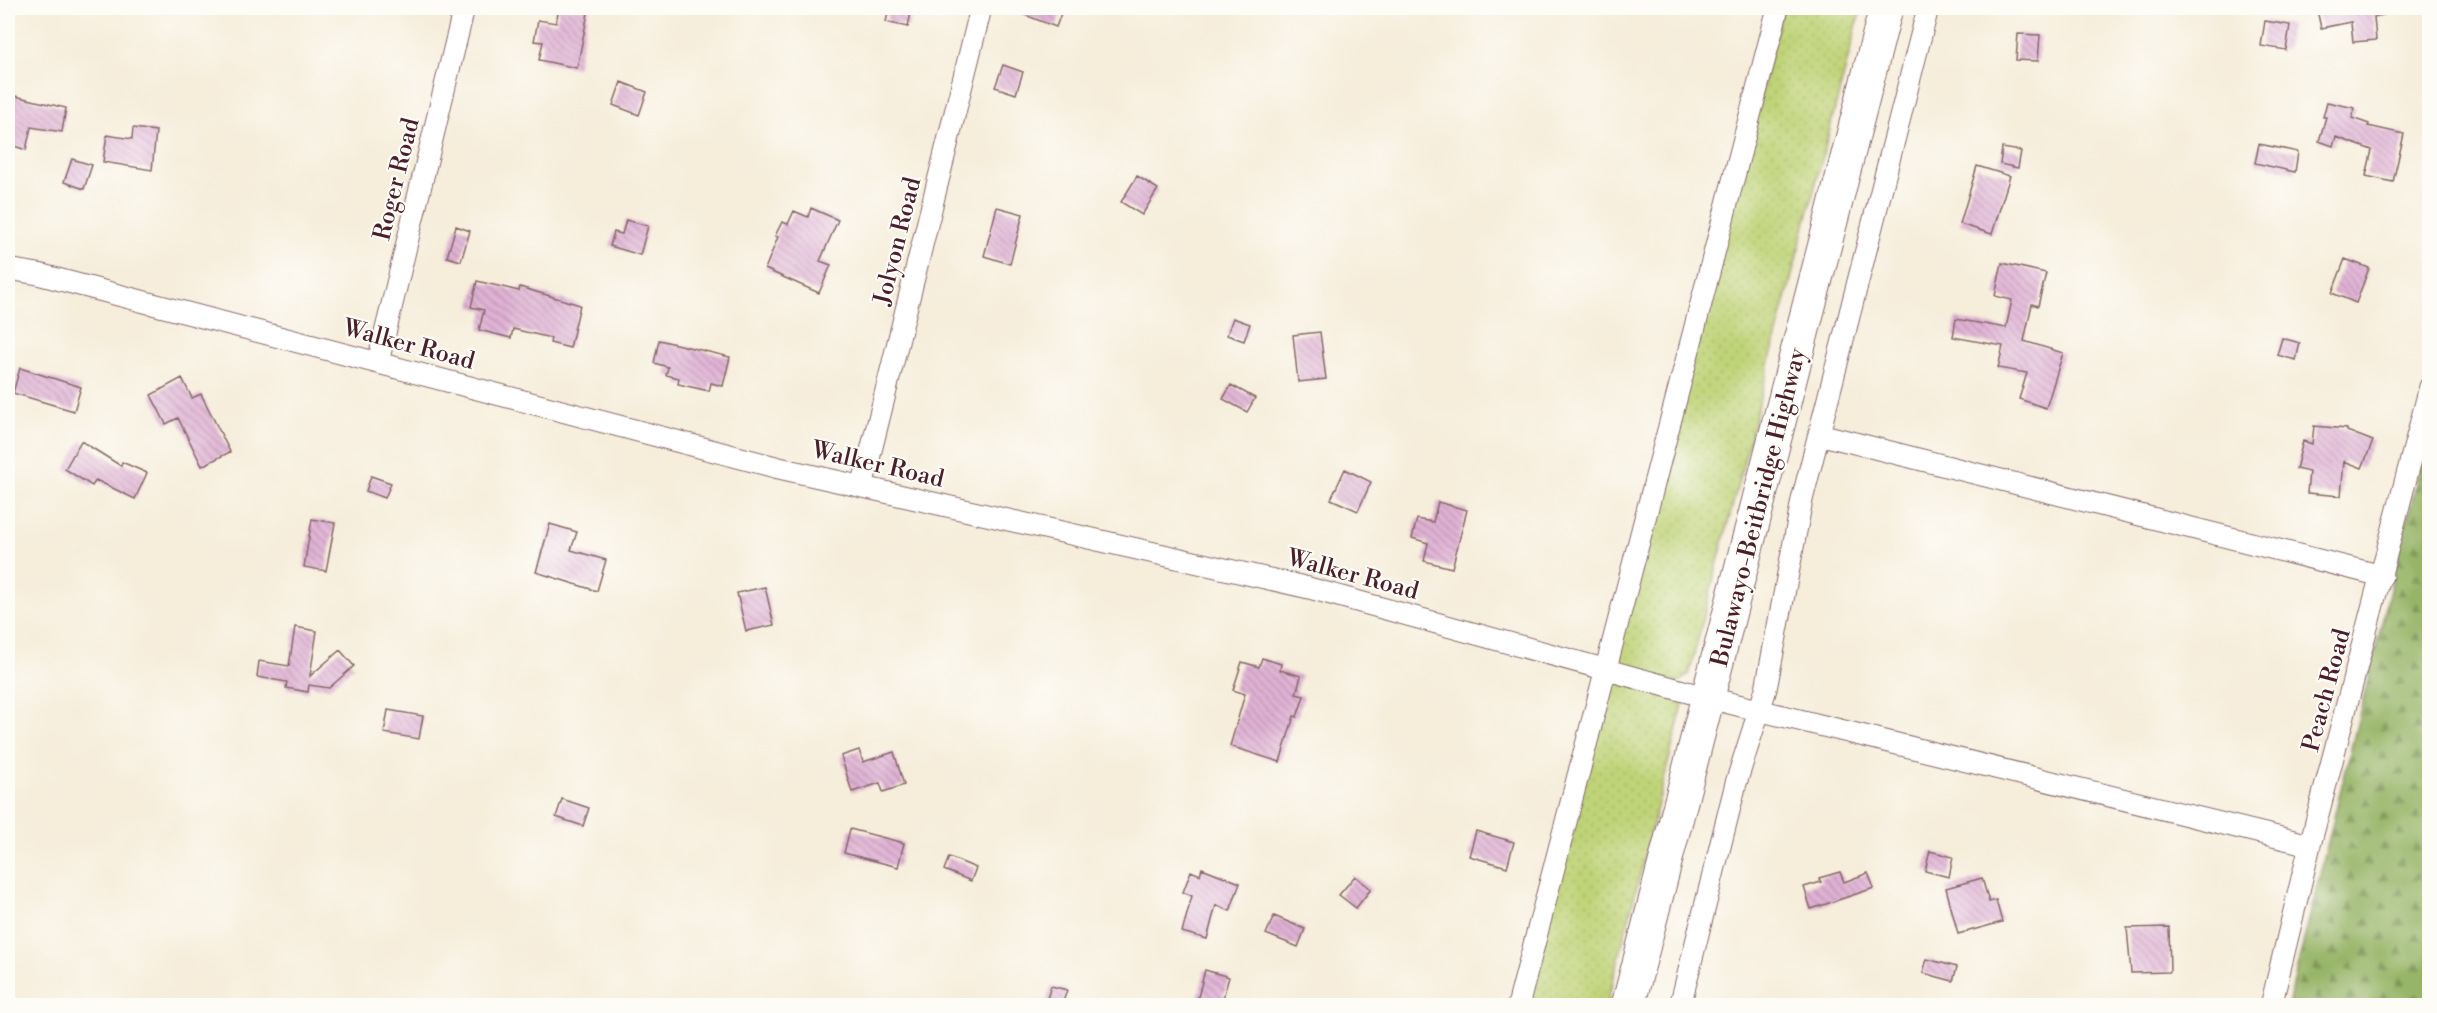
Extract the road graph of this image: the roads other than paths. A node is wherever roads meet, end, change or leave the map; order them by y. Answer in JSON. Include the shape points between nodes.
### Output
{"nodes":[{"id":1,"x":464,"y":8,"type":"edge"},
{"id":2,"x":981,"y":8,"type":"edge"},
{"id":3,"x":1778,"y":8,"type":"edge"},
{"id":4,"x":1886,"y":8,"type":"edge"},
{"id":5,"x":1928,"y":8,"type":"edge"},
{"id":6,"x":8,"y":269,"type":"edge"},
{"id":7,"x":378,"y":362,"type":"junction"},
{"id":8,"x":2430,"y":387,"type":"edge"},
{"id":9,"x":1819,"y":434,"type":"junction"},
{"id":10,"x":862,"y":487,"type":"junction"},
{"id":11,"x":2382,"y":576,"type":"junction"},
{"id":12,"x":1605,"y":671,"type":"junction"},
{"id":13,"x":1709,"y":698,"type":"junction"},
{"id":14,"x":1760,"y":710,"type":"junction"},
{"id":15,"x":2310,"y":845,"type":"junction"},
{"id":16,"x":1518,"y":1005,"type":"edge"},
{"id":17,"x":1628,"y":1005,"type":"edge"},
{"id":18,"x":1680,"y":1005,"type":"edge"},
{"id":19,"x":2271,"y":1005,"type":"edge"}],
"edges":[{"from":1,"to":7,"type":"street","name":"Roger Road"},
{"from":2,"to":10,"type":"street","name":"Jolyon Road"},
{"from":3,"to":12,"type":"street"},
{"from":4,"to":13,"type":"highway","name":"Bulawayo-Beitbridge Highway"},
{"from":5,"to":9,"type":"street"},
{"from":6,"to":7,"type":"street","name":"Walker Road"},
{"from":7,"to":10,"type":"street","name":"Walker Road","via":[[606,425]]},
{"from":8,"to":11,"type":"street","name":"Peach Road"},
{"from":9,"to":11,"type":"street"},
{"from":9,"to":14,"type":"street"},
{"from":10,"to":12,"type":"street","name":"Walker Road","via":[[1309,588]]},
{"from":11,"to":15,"type":"street","name":"Peach Road"},
{"from":12,"to":13,"type":"street","name":"Walker Road"},
{"from":12,"to":16,"type":"street"},
{"from":13,"to":14,"type":"street","name":"Walker Road"},
{"from":13,"to":17,"type":"highway","name":"Bulawayo-Beitbridge Highway"},
{"from":14,"to":15,"type":"street","name":"Walker Road"},
{"from":14,"to":18,"type":"street","via":[[1736,783]]},
{"from":15,"to":19,"type":"street","name":"Peach Road"}]}
